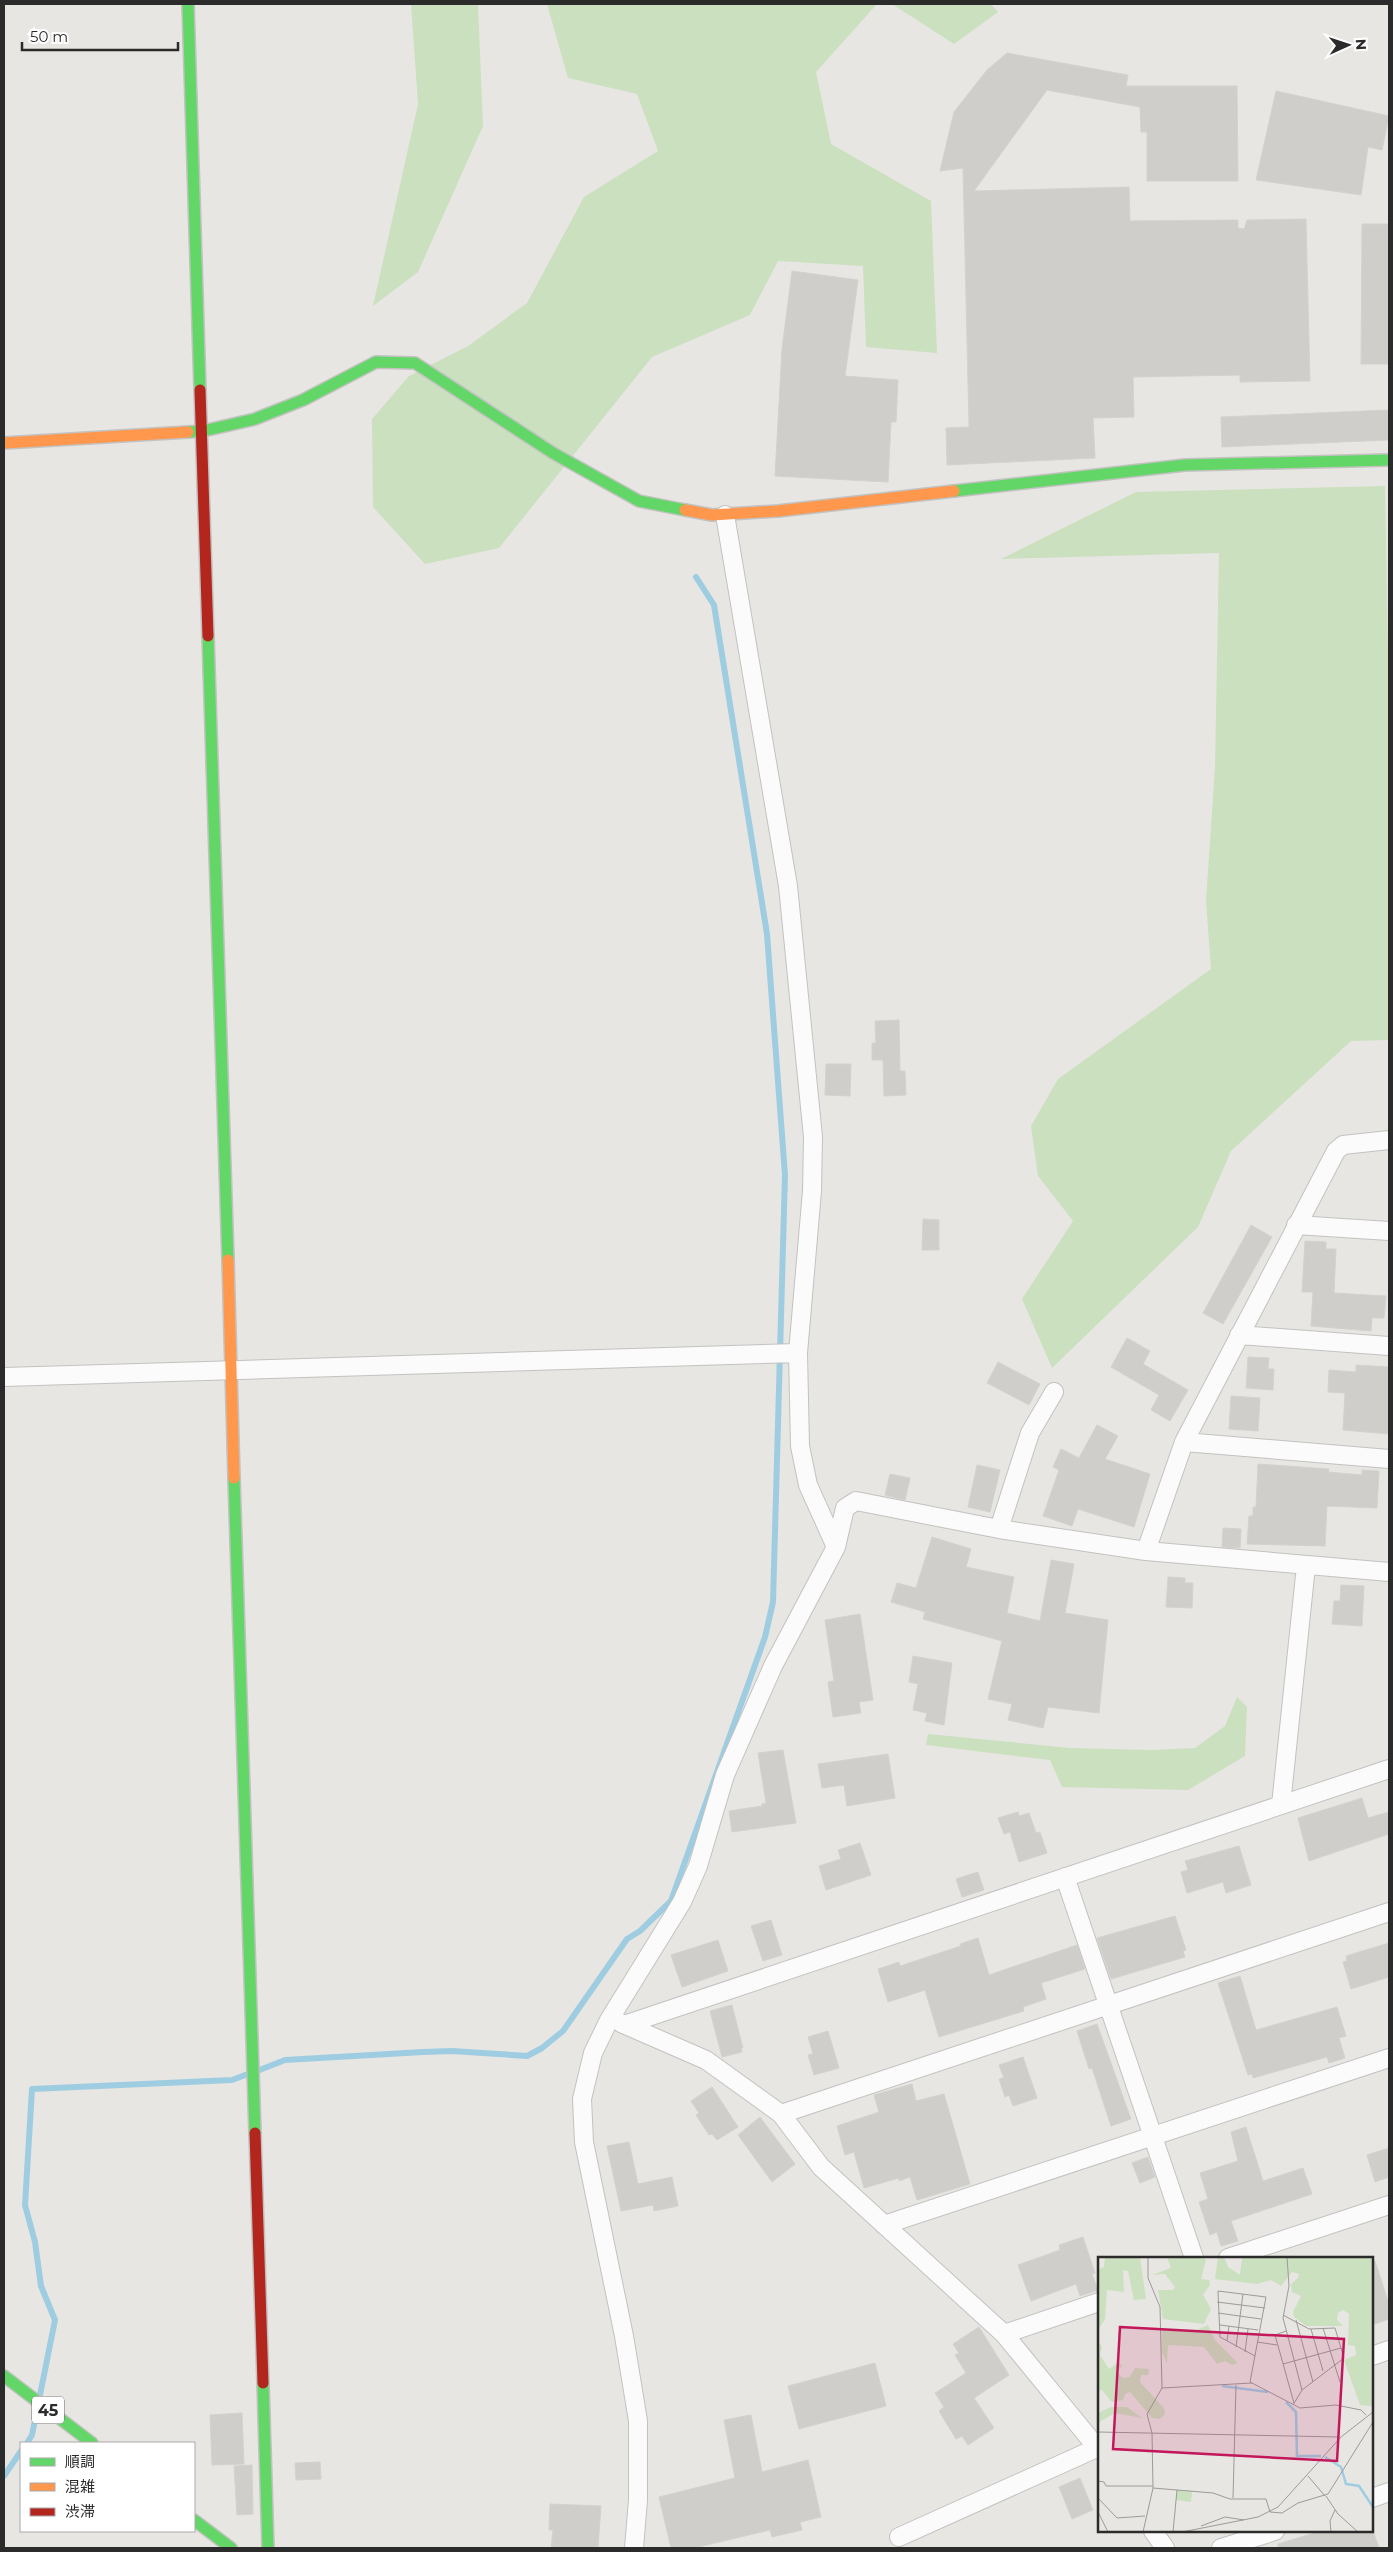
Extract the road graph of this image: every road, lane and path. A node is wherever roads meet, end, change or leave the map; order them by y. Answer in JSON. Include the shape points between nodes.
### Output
{"nodes":[{"id":1,"x":188,"y":4,"type":"edge"},
{"id":2,"x":203,"y":431,"type":"junction"},
{"id":3,"x":4,"y":443,"type":"edge"},
{"id":4,"x":1389,"y":460,"type":"edge"},
{"id":5,"x":725,"y":515,"type":"junction"},
{"id":6,"x":1389,"y":1140,"type":"edge"},
{"id":7,"x":1296,"y":1225,"type":"junction"},
{"id":8,"x":1389,"y":1231,"type":"edge"},
{"id":9,"x":1239,"y":1335,"type":"junction"},
{"id":10,"x":1389,"y":1346,"type":"edge"},
{"id":11,"x":798,"y":1353,"type":"junction"},
{"id":12,"x":230,"y":1370,"type":"junction"},
{"id":13,"x":4,"y":1378,"type":"edge"},
{"id":14,"x":1054,"y":1392,"type":"dead end"},
{"id":15,"x":1184,"y":1442,"type":"junction"},
{"id":16,"x":1389,"y":1459,"type":"edge"},
{"id":17,"x":999,"y":1530,"type":"junction"},
{"id":18,"x":836,"y":1547,"type":"junction"},
{"id":19,"x":1146,"y":1551,"type":"junction"},
{"id":20,"x":1306,"y":1566,"type":"junction"},
{"id":21,"x":1389,"y":1572,"type":"edge"},
{"id":22,"x":1389,"y":1769,"type":"edge"},
{"id":23,"x":1281,"y":1805,"type":"junction"},
{"id":24,"x":1065,"y":1877,"type":"junction"},
{"id":25,"x":1389,"y":1912,"type":"edge"},
{"id":26,"x":1108,"y":2006,"type":"junction"},
{"id":27,"x":609,"y":2020,"type":"junction"},
{"id":28,"x":627,"y":2024,"type":"junction"},
{"id":29,"x":1389,"y":2058,"type":"edge"},
{"id":30,"x":781,"y":2114,"type":"junction"},
{"id":31,"x":1153,"y":2137,"type":"junction"},
{"id":32,"x":1389,"y":2206,"type":"edge"},
{"id":33,"x":884,"y":2225,"type":"junction"},
{"id":34,"x":1194,"y":2257,"type":"edge"},
{"id":35,"x":1231,"y":2257,"type":"edge"},
{"id":36,"x":1098,"y":2302,"type":"edge"},
{"id":37,"x":1004,"y":2334,"type":"junction"},
{"id":38,"x":1389,"y":2350,"type":"edge"},
{"id":39,"x":1373,"y":2356,"type":"edge"},
{"id":40,"x":4,"y":2376,"type":"edge"},
{"id":41,"x":91,"y":2442,"type":"edge"},
{"id":42,"x":1098,"y":2447,"type":"edge"},
{"id":43,"x":1098,"y":2448,"type":"edge"},
{"id":44,"x":1389,"y":2492,"type":"edge"},
{"id":45,"x":1373,"y":2498,"type":"edge"},
{"id":46,"x":195,"y":2521,"type":"edge"},
{"id":47,"x":1154,"y":2532,"type":"edge"},
{"id":48,"x":1272,"y":2532,"type":"edge"},
{"id":49,"x":899,"y":2537,"type":"dead end"},
{"id":50,"x":231,"y":2548,"type":"edge"},
{"id":51,"x":268,"y":2548,"type":"edge"},
{"id":52,"x":634,"y":2548,"type":"edge"},
{"id":53,"x":1165,"y":2548,"type":"edge"},
{"id":54,"x":1221,"y":2548,"type":"edge"}],
"edges":[{"from":1,"to":2,"type":"main road"},
{"from":2,"to":3,"type":"main road"},
{"from":2,"to":5,"type":"main road","via":[[255,419],[303,400],[376,362],[416,363],[553,453],[639,501]]},
{"from":2,"to":12,"type":"main road"},
{"from":4,"to":5,"type":"main road","via":[[1185,464]]},
{"from":5,"to":11,"type":"street","via":[[788,886],[813,1137],[812,1191]]},
{"from":6,"to":7,"type":"street","via":[[1343,1145]]},
{"from":7,"to":8,"type":"street"},
{"from":7,"to":9,"type":"street"},
{"from":9,"to":10,"type":"street"},
{"from":9,"to":15,"type":"street"},
{"from":11,"to":12,"type":"street"},
{"from":11,"to":18,"type":"street","via":[[800,1446],[808,1485]]},
{"from":12,"to":13,"type":"street"},
{"from":12,"to":51,"type":"main road"},
{"from":14,"to":17,"type":"street","via":[[1030,1433]]},
{"from":15,"to":16,"type":"street"},
{"from":15,"to":19,"type":"street"},
{"from":17,"to":18,"type":"street","via":[[856,1501],[845,1508]]},
{"from":17,"to":19,"type":"street"},
{"from":18,"to":27,"type":"street","via":[[769,1675],[725,1775],[698,1866],[682,1902]]},
{"from":19,"to":20,"type":"street"},
{"from":20,"to":21,"type":"street"},
{"from":20,"to":23,"type":"street"},
{"from":22,"to":23,"type":"street"},
{"from":23,"to":24,"type":"street"},
{"from":24,"to":26,"type":"street"},
{"from":24,"to":28,"type":"street"},
{"from":25,"to":26,"type":"street"},
{"from":26,"to":30,"type":"street"},
{"from":26,"to":31,"type":"street"},
{"from":27,"to":28,"type":"street"},
{"from":27,"to":52,"type":"street","via":[[594,2053],[582,2099],[584,2142],[638,2421]]},
{"from":28,"to":30,"type":"street","via":[[706,2060]]},
{"from":29,"to":31,"type":"street"},
{"from":30,"to":33,"type":"street","via":[[821,2167]]},
{"from":31,"to":33,"type":"street"},
{"from":31,"to":34,"type":"street"},
{"from":32,"to":35,"type":"street"},
{"from":33,"to":37,"type":"street"},
{"from":36,"to":37,"type":"street"},
{"from":37,"to":42,"type":"street"},
{"from":38,"to":39,"type":"street"},
{"from":40,"to":41,"type":"main road","number":"45"},
{"from":43,"to":49,"type":"street"},
{"from":44,"to":45,"type":"street"},
{"from":46,"to":50,"type":"main road"},
{"from":47,"to":53,"type":"street"},
{"from":48,"to":54,"type":"street"}]}
